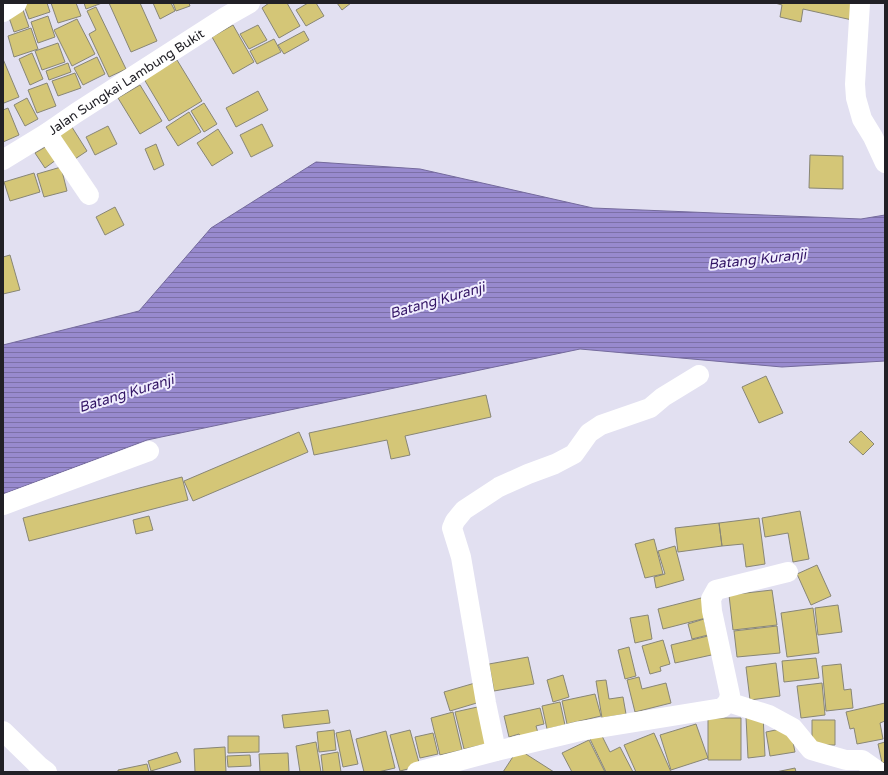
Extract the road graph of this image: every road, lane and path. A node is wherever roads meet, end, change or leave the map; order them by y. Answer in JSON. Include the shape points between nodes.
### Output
{"nodes":[{"id":1,"x":17,"y":3,"type":"edge"},
{"id":2,"x":250,"y":3,"type":"edge"},
{"id":3,"x":860,"y":3,"type":"edge"},
{"id":4,"x":3,"y":12,"type":"edge"},
{"id":5,"x":47,"y":133,"type":"junction"},
{"id":6,"x":3,"y":160,"type":"edge"},
{"id":7,"x":885,"y":163,"type":"edge"},
{"id":8,"x":89,"y":195,"type":"dead end"},
{"id":9,"x":699,"y":375,"type":"dead end"},
{"id":10,"x":149,"y":451,"type":"dead end"},
{"id":11,"x":3,"y":505,"type":"edge"},
{"id":12,"x":788,"y":572,"type":"dead end"},
{"id":13,"x":728,"y":702,"type":"junction"},
{"id":14,"x":3,"y":730,"type":"edge"},
{"id":15,"x":496,"y":751,"type":"junction"},
{"id":16,"x":47,"y":772,"type":"edge"},
{"id":17,"x":417,"y":772,"type":"edge"},
{"id":18,"x":879,"y":772,"type":"edge"}],
"edges":[{"from":1,"to":4,"type":"street"},
{"from":2,"to":5,"type":"street","name":"Jalan Sungkai Lambung Bukit"},
{"from":3,"to":7,"type":"street","via":[[856,98],[862,119]]},
{"from":5,"to":6,"type":"street","name":"Jalan Sungkai Lambung Bukit"},
{"from":5,"to":8,"type":"street"},
{"from":9,"to":15,"type":"street","via":[[650,408],[601,425],[589,433],[574,454],[499,487],[464,510],[455,521],[452,528],[461,557]]},
{"from":10,"to":11,"type":"street"},
{"from":12,"to":13,"type":"street","via":[[716,590],[711,599],[730,695]]},
{"from":13,"to":15,"type":"street","via":[[722,708],[705,712],[580,731]]},
{"from":13,"to":18,"type":"street","via":[[769,715],[793,728],[811,750],[846,760],[862,760]]},
{"from":14,"to":16,"type":"street"},
{"from":15,"to":17,"type":"street"}]}
